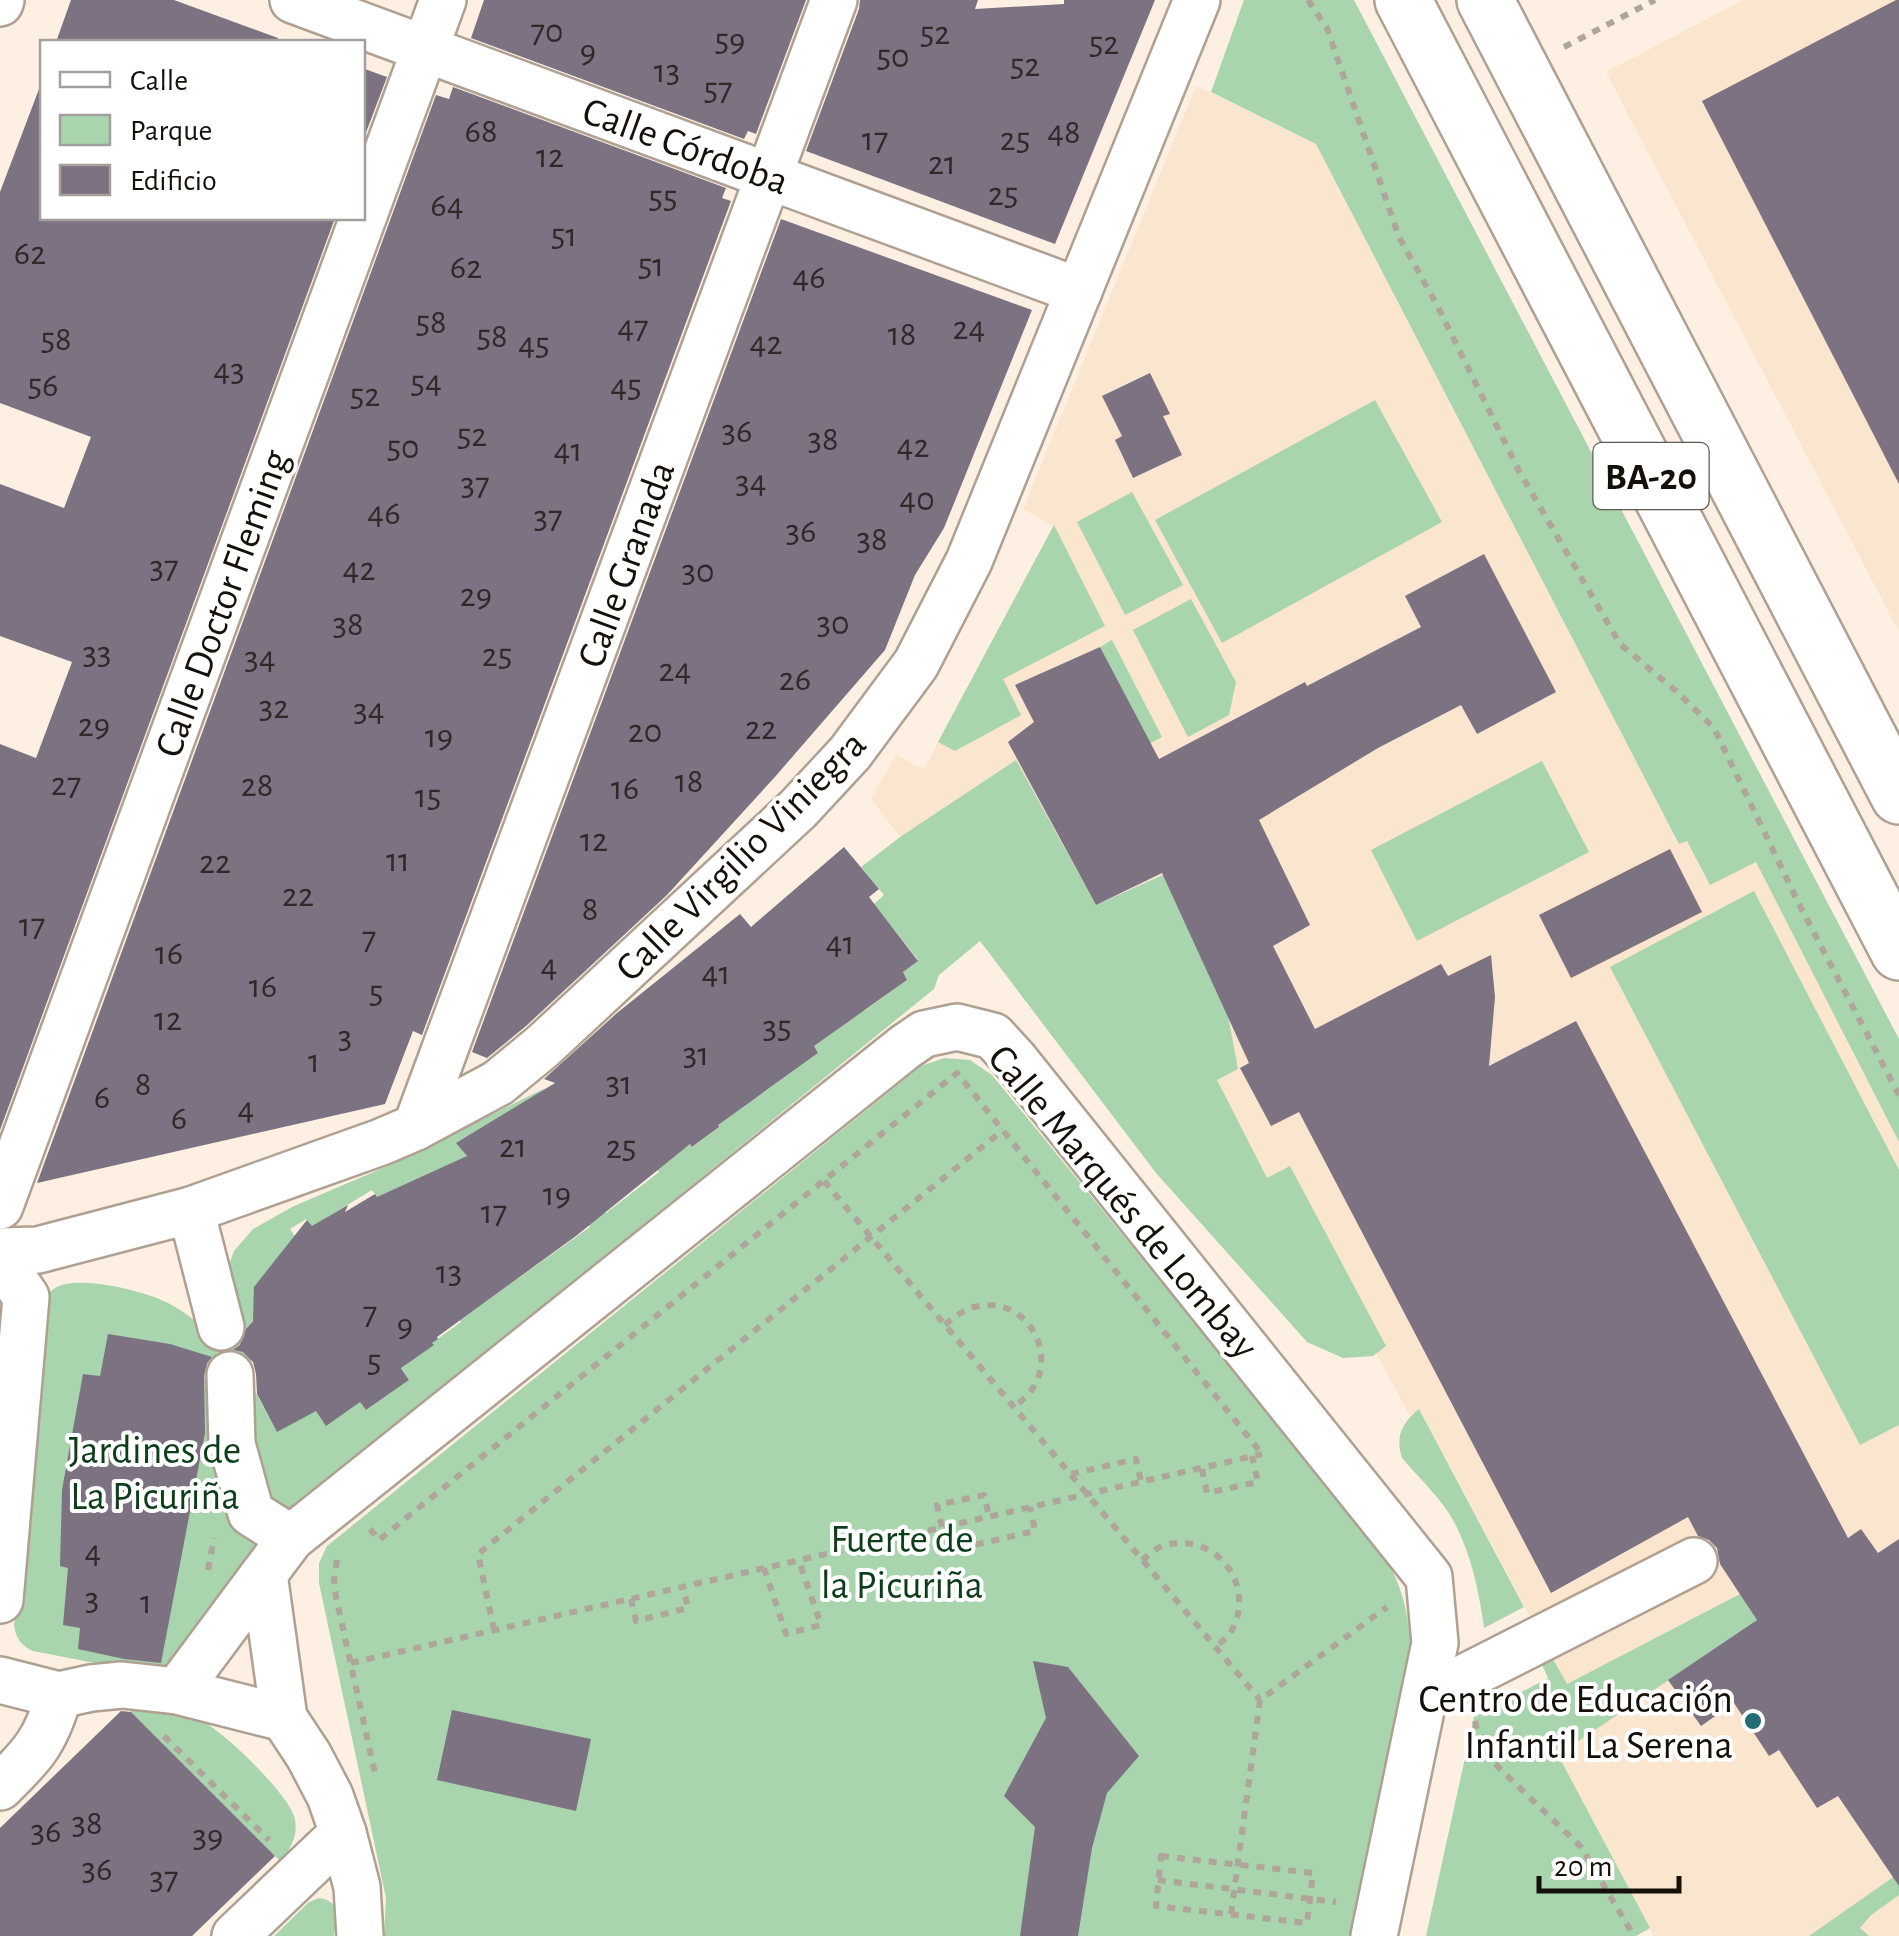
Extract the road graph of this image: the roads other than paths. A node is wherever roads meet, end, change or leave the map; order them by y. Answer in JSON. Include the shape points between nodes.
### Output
{"nodes":[{"id":1,"x":293,"y":0,"type":"edge"},
{"id":2,"x":442,"y":0,"type":"edge"},
{"id":3,"x":834,"y":0,"type":"edge"},
{"id":4,"x":1197,"y":0,"type":"edge"},
{"id":5,"x":1403,"y":0,"type":"edge"},
{"id":6,"x":1486,"y":0,"type":"edge"},
{"id":7,"x":425,"y":49,"type":"junction"},
{"id":8,"x":768,"y":176,"type":"junction"},
{"id":9,"x":365,"y":212,"type":"edge"},
{"id":10,"x":362,"y":220,"type":"edge"},
{"id":11,"x":1079,"y":291,"type":"junction"},
{"id":12,"x":1899,"y":796,"type":"edge"},
{"id":13,"x":1899,"y":952,"type":"edge"},
{"id":14,"x":416,"y":1127,"type":"junction"},
{"id":15,"x":0,"y":1206,"type":"edge"},
{"id":16,"x":191,"y":1210,"type":"junction"},
{"id":17,"x":0,"y":1252,"type":"edge"},
{"id":18,"x":0,"y":1263,"type":"edge"},
{"id":19,"x":221,"y":1327,"type":"dead end"},
{"id":20,"x":230,"y":1375,"type":"dead end"},
{"id":21,"x":291,"y":1538,"type":"junction"},
{"id":22,"x":1694,"y":1561,"type":"dead end"},
{"id":23,"x":264,"y":1574,"type":"junction"},
{"id":24,"x":0,"y":1600,"type":"edge"},
{"id":25,"x":0,"y":1680,"type":"edge"},
{"id":26,"x":177,"y":1691,"type":"junction"},
{"id":27,"x":59,"y":1695,"type":"junction"},
{"id":28,"x":1424,"y":1698,"type":"junction"},
{"id":29,"x":284,"y":1718,"type":"junction"},
{"id":30,"x":0,"y":1788,"type":"edge"},
{"id":31,"x":343,"y":1834,"type":"junction"},
{"id":32,"x":235,"y":1936,"type":"edge"},
{"id":33,"x":360,"y":1936,"type":"edge"},
{"id":34,"x":1374,"y":1936,"type":"edge"}],
"edges":[{"from":1,"to":7,"type":"street","name":"Calle Córdoba"},
{"from":2,"to":7,"type":"street","name":"Calle Doctor Fleming"},
{"from":3,"to":8,"type":"street","name":"Calle Granada"},
{"from":4,"to":11,"type":"street","name":"Calle Virgilio Viniegra"},
{"from":5,"to":13,"type":"highway","number":"BA-20"},
{"from":6,"to":12,"type":"highway","number":"BA-20"},
{"from":7,"to":8,"type":"street","name":"Calle Córdoba"},
{"from":7,"to":9,"type":"street","name":"Calle Doctor Fleming"},
{"from":8,"to":11,"type":"street","name":"Calle Córdoba"},
{"from":8,"to":14,"type":"street","name":"Calle Granada"},
{"from":10,"to":15,"type":"street","name":"Calle Doctor Fleming"},
{"from":11,"to":14,"type":"street","name":"Calle Virgilio Viniegra","via":[[969,561],[916,664],[850,753],[543,1046],[498,1083]]},
{"from":14,"to":16,"type":"street","name":"Calle Virgilio Viniegra"},
{"from":16,"to":17,"type":"street","name":"Calle Virgilio Viniegra","via":[[38,1250]]},
{"from":16,"to":19,"type":"street"},
{"from":18,"to":24,"type":"street","via":[[26,1296]]},
{"from":20,"to":21,"type":"street","via":[[232,1444],[251,1513]]},
{"from":21,"to":23,"type":"street","name":"Calle Marqués de Lombay"},
{"from":21,"to":28,"type":"street","name":"Calle Marqués de Lombay","via":[[905,1047],[924,1034],[957,1027],[993,1036],[1016,1060],[1429,1577],[1435,1642]]},
{"from":22,"to":28,"type":"street"},
{"from":23,"to":26,"type":"street","name":"Calle Marqués de Lombay"},
{"from":23,"to":29,"type":"street"},
{"from":25,"to":27,"type":"street"},
{"from":26,"to":27,"type":"street","via":[[122,1685]]},
{"from":26,"to":29,"type":"street"},
{"from":27,"to":30,"type":"street","via":[[34,1754]]},
{"from":28,"to":34,"type":"street"},
{"from":29,"to":31,"type":"street","via":[[330,1796]]},
{"from":31,"to":32,"type":"street"},
{"from":31,"to":33,"type":"street","via":[[357,1887]]}]}
